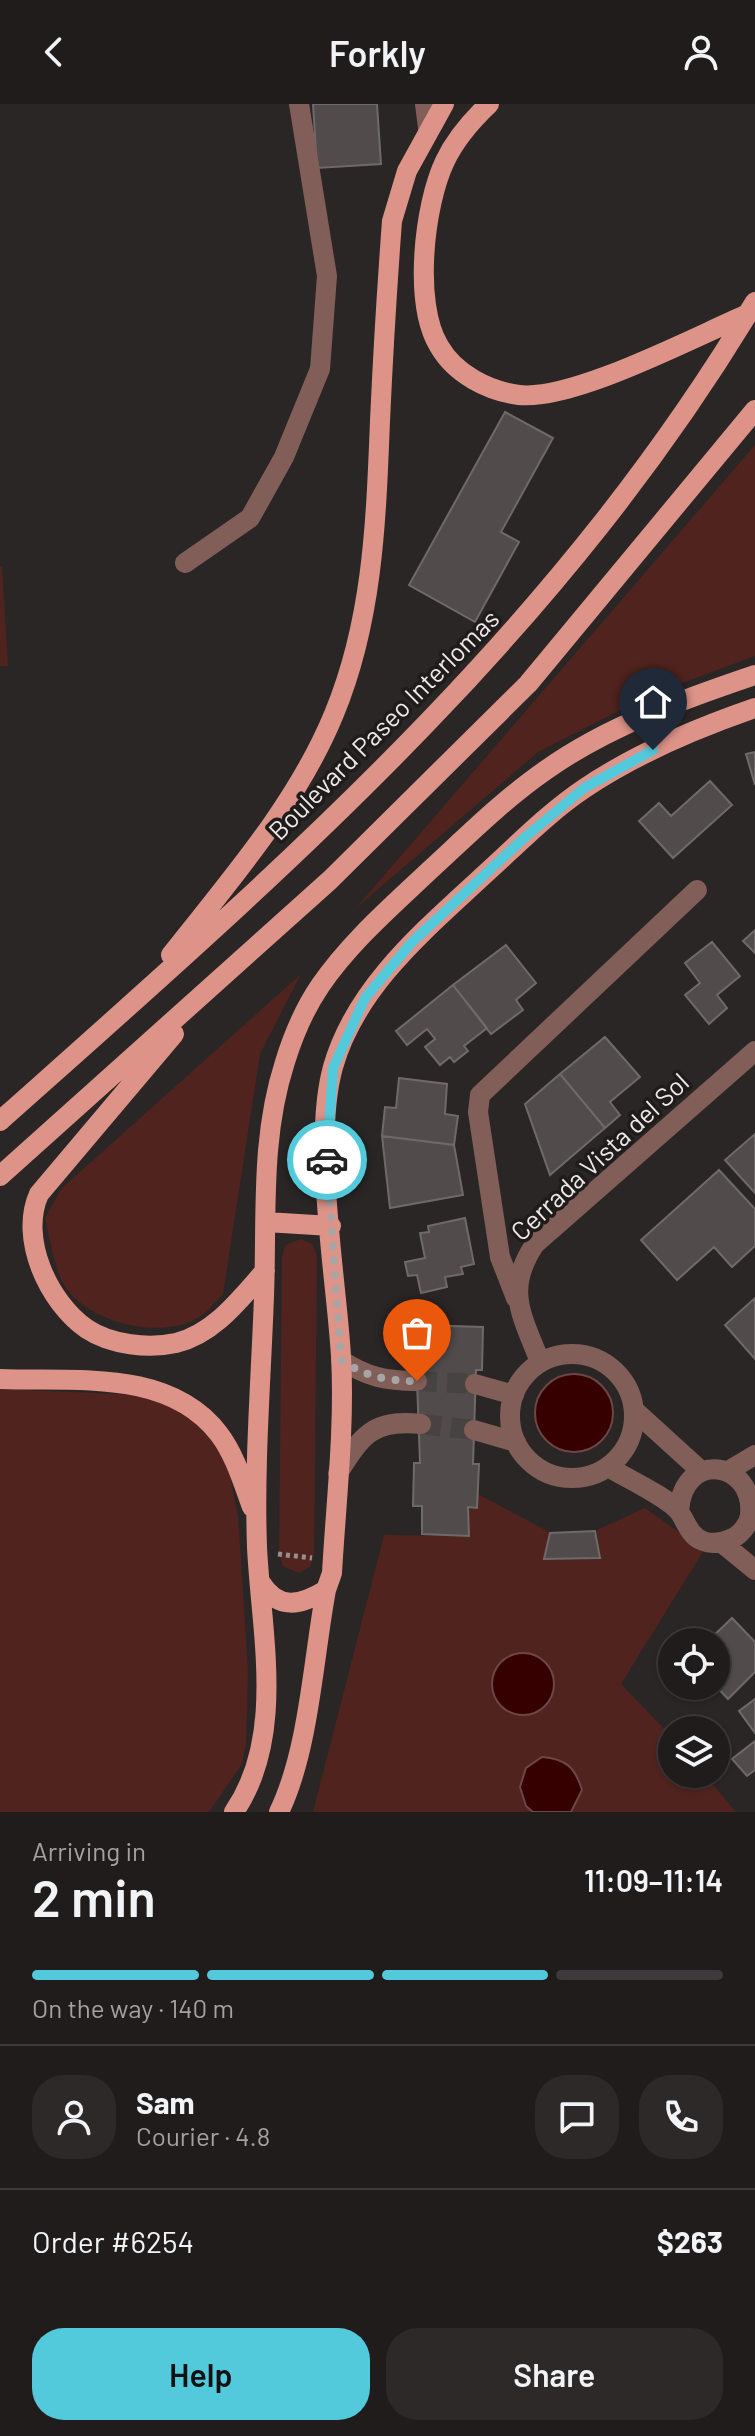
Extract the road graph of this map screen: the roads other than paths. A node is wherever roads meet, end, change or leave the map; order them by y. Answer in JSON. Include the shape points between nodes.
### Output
{"nodes":[{"id":1,"x":299,"y":104,"type":"edge"},
{"id":2,"x":425,"y":104,"type":"edge"},
{"id":3,"x":444,"y":104,"type":"edge"},
{"id":4,"x":489,"y":104,"type":"edge"},
{"id":5,"x":428,"y":128,"type":"junction"},
{"id":6,"x":751,"y":308,"type":"edge"},
{"id":7,"x":755,"y":410,"type":"edge"},
{"id":8,"x":185,"y":563,"type":"dead end"},
{"id":9,"x":755,"y":675,"type":"edge"},
{"id":10,"x":755,"y":708,"type":"edge"},
{"id":11,"x":697,"y":890,"type":"dead end"},
{"id":12,"x":234,"y":966,"type":"junction"},
{"id":13,"x":132,"y":1004,"type":"junction"},
{"id":14,"x":755,"y":1051,"type":"edge"},
{"id":15,"x":0,"y":1121,"type":"edge"},
{"id":16,"x":0,"y":1176,"type":"edge"},
{"id":17,"x":266,"y":1222,"type":"junction"},
{"id":18,"x":331,"y":1226,"type":"junction"},
{"id":19,"x":265,"y":1271,"type":"junction"},
{"id":20,"x":516,"y":1298,"type":"junction"},
{"id":21,"x":341,"y":1360,"type":"junction"},
{"id":22,"x":540,"y":1362,"type":"junction"},
{"id":23,"x":0,"y":1379,"type":"edge"},
{"id":24,"x":417,"y":1381,"type":"tunnel mouth"},
{"id":25,"x":475,"y":1384,"type":"tunnel mouth"},
{"id":26,"x":514,"y":1395,"type":"junction"},
{"id":27,"x":635,"y":1411,"type":"junction"},
{"id":28,"x":421,"y":1424,"type":"tunnel mouth"},
{"id":29,"x":474,"y":1430,"type":"tunnel mouth"},
{"id":30,"x":516,"y":1442,"type":"junction"},
{"id":31,"x":755,"y":1455,"type":"edge"},
{"id":32,"x":608,"y":1467,"type":"junction"},
{"id":33,"x":701,"y":1471,"type":"junction"},
{"id":34,"x":728,"y":1471,"type":"junction"},
{"id":35,"x":338,"y":1473,"type":"junction"},
{"id":36,"x":679,"y":1511,"type":"junction"},
{"id":37,"x":753,"y":1511,"type":"edge"},
{"id":38,"x":256,"y":1517,"type":"junction"},
{"id":39,"x":722,"y":1543,"type":"junction"},
{"id":40,"x":755,"y":1570,"type":"edge"},
{"id":41,"x":261,"y":1583,"type":"junction"},
{"id":42,"x":326,"y":1590,"type":"junction"},
{"id":43,"x":234,"y":1812,"type":"edge"},
{"id":44,"x":279,"y":1812,"type":"edge"}],
"edges":[{"from":1,"to":8,"type":"street","via":[[327,276],[320,369],[284,457],[250,518]]},
{"from":2,"to":5,"type":"street"},
{"from":3,"to":5,"type":"main road"},
{"from":4,"to":6,"type":"main road","via":[[467,124],[444,162],[428,220],[425,286],[432,327],[455,367],[504,392],[555,394]]},
{"from":5,"to":13,"type":"main road","via":[[407,171],[392,221],[375,551],[362,627],[334,715],[257,846]]},
{"from":6,"to":13,"type":"main road","name":"Boulevard Paseo Interlomas","via":[[673,432],[600,530],[502,646],[395,759]]},
{"from":7,"to":12,"type":"main road","via":[[528,684],[330,880]]},
{"from":9,"to":17,"type":"main road","via":[[657,711],[547,769],[370,926],[320,986],[284,1064],[267,1141]]},
{"from":10,"to":18,"type":"main road","via":[[665,745],[584,788],[412,942],[365,998],[333,1068],[325,1142]]},
{"from":11,"to":20,"type":"street","via":[[480,1095],[478,1112],[500,1257]]},
{"from":12,"to":16,"type":"main road"},
{"from":12,"to":19,"type":"main road","via":[[39,1194],[32,1210],[33,1241],[57,1298],[87,1329],[146,1347],[178,1343],[207,1330]]},
{"from":13,"to":15,"type":"main road","name":"Boulevard Paseo Interlomas"},
{"from":14,"to":20,"type":"street","name":"Cerrada Vista del Sol","via":[[535,1244],[520,1266]]},
{"from":17,"to":18,"type":"main road"},
{"from":17,"to":19,"type":"main road"},
{"from":18,"to":21,"type":"main road"},
{"from":19,"to":38,"type":"main road"},
{"from":20,"to":22,"type":"street"},
{"from":21,"to":24,"type":"street","via":[[365,1376]]},
{"from":21,"to":35,"type":"main road"},
{"from":22,"to":26,"type":"street"},
{"from":22,"to":27,"type":"street","via":[[575,1354],[609,1365],[627,1386]]},
{"from":23,"to":38,"type":"main road","via":[[142,1385],[189,1404],[219,1435]]},
{"from":25,"to":26,"type":"street"},
{"from":26,"to":30,"type":"street","via":[[510,1419]]},
{"from":27,"to":32,"type":"street","via":[[629,1442]]},
{"from":27,"to":33,"type":"street"},
{"from":28,"to":35,"type":"street","via":[[385,1423],[373,1430],[361,1438]]},
{"from":29,"to":30,"type":"street"},
{"from":30,"to":32,"type":"street","via":[[535,1466],[549,1473],[580,1478]]},
{"from":31,"to":34,"type":"street"},
{"from":32,"to":36,"type":"street"},
{"from":33,"to":34,"type":"street"},
{"from":33,"to":36,"type":"street","via":[[684,1487]]},
{"from":34,"to":37,"type":"street","via":[[743,1483]]},
{"from":35,"to":42,"type":"main road","via":[[333,1561]]},
{"from":36,"to":39,"type":"street","via":[[688,1529],[703,1541]]},
{"from":37,"to":39,"type":"street","via":[[739,1536]]},
{"from":38,"to":41,"type":"main road"},
{"from":39,"to":40,"type":"street"},
{"from":41,"to":42,"type":"main road","via":[[270,1597],[290,1604]]},
{"from":41,"to":43,"type":"main road","via":[[266,1672],[262,1745],[256,1773]]},
{"from":42,"to":44,"type":"main road","via":[[299,1755]]}]}
